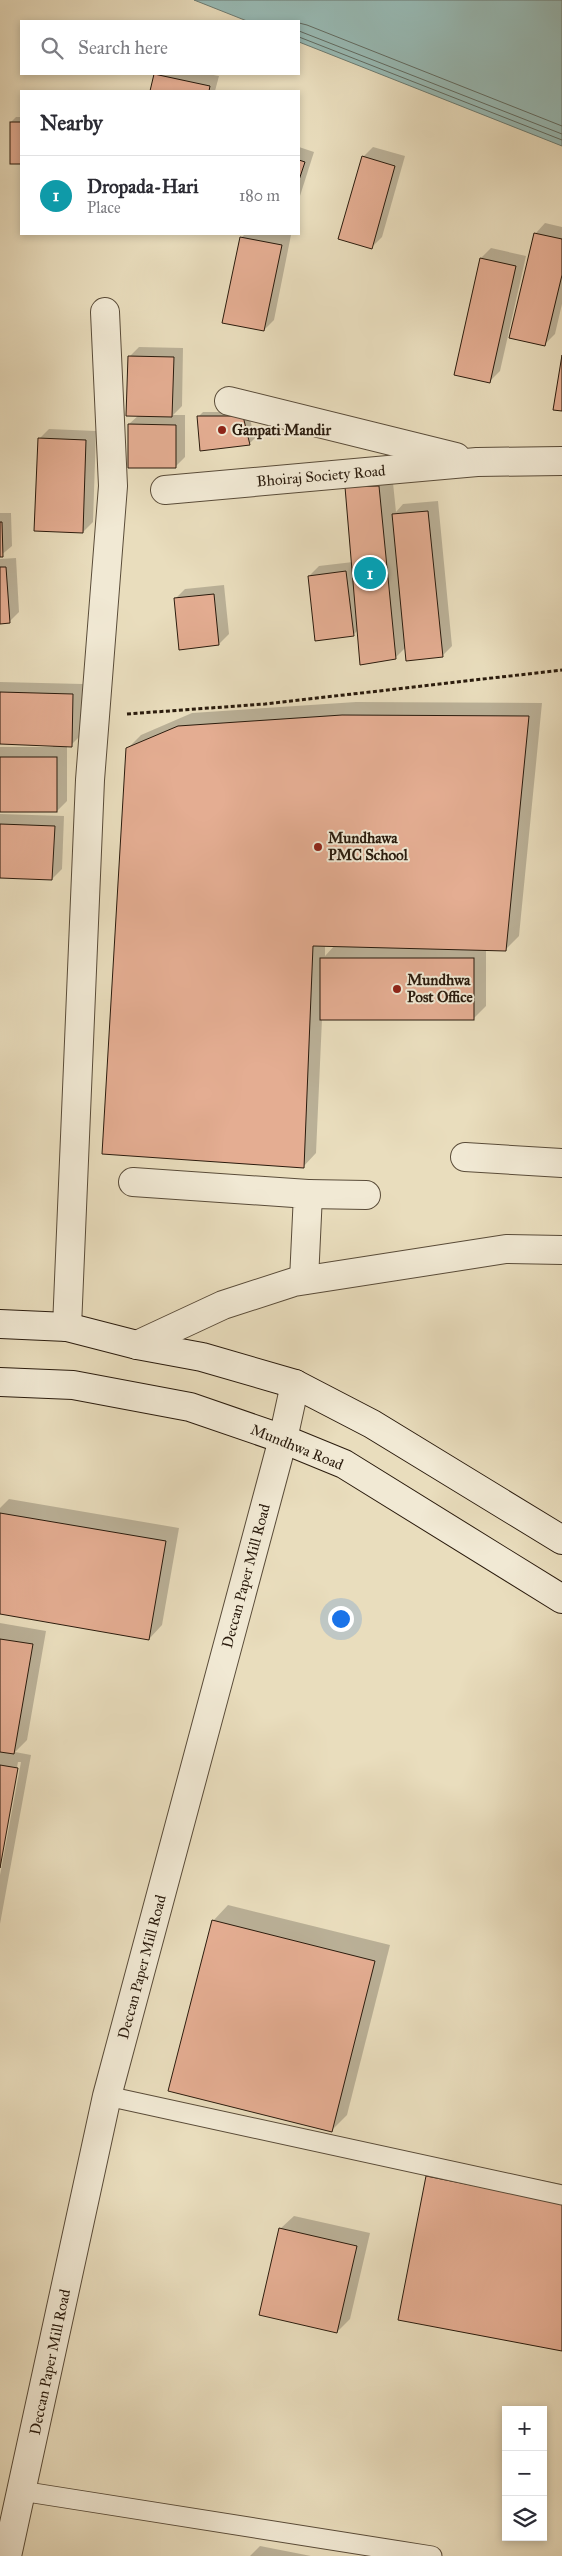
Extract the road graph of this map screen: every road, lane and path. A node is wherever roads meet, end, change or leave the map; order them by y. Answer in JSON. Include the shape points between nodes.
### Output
{"nodes":[{"id":1,"x":105,"y":312,"type":"dead end"},
{"id":2,"x":229,"y":401,"type":"dead end"},
{"id":3,"x":562,"y":461,"type":"edge"},
{"id":4,"x":476,"y":462,"type":"junction"},
{"id":5,"x":165,"y":490,"type":"dead end"},
{"id":6,"x":562,"y":670,"type":"edge"},
{"id":7,"x":95,"y":716,"type":"junction"},
{"id":8,"x":465,"y":1157,"type":"dead end"},
{"id":9,"x":562,"y":1163,"type":"edge"},
{"id":10,"x":133,"y":1182,"type":"dead end"},
{"id":11,"x":308,"y":1194,"type":"junction"},
{"id":12,"x":366,"y":1195,"type":"dead end"},
{"id":13,"x":562,"y":1250,"type":"edge"},
{"id":14,"x":304,"y":1280,"type":"junction"},
{"id":15,"x":0,"y":1324,"type":"edge"},
{"id":16,"x":67,"y":1327,"type":"junction"},
{"id":17,"x":137,"y":1346,"type":"junction"},
{"id":18,"x":0,"y":1382,"type":"edge"},
{"id":19,"x":295,"y":1384,"type":"junction"},
{"id":20,"x":283,"y":1439,"type":"junction"},
{"id":21,"x":562,"y":1540,"type":"edge"},
{"id":22,"x":562,"y":1599,"type":"edge"},
{"id":23,"x":107,"y":2096,"type":"junction"},
{"id":24,"x":562,"y":2194,"type":"edge"},
{"id":25,"x":22,"y":2491,"type":"junction"},
{"id":26,"x":7,"y":2556,"type":"edge"},
{"id":27,"x":432,"y":2556,"type":"edge"}],
"edges":[{"from":1,"to":7,"type":"street","via":[[113,486]]},
{"from":2,"to":4,"type":"street","name":"Bhoiraj Society Road"},
{"from":3,"to":4,"type":"street","name":"Bhoiraj Society Road"},
{"from":4,"to":5,"type":"street","name":"Bhoiraj Society Road"},
{"from":6,"to":7,"type":"path","via":[[265,704]]},
{"from":7,"to":16,"type":"street"},
{"from":8,"to":9,"type":"street"},
{"from":10,"to":11,"type":"street"},
{"from":11,"to":12,"type":"street"},
{"from":11,"to":14,"type":"street"},
{"from":13,"to":14,"type":"street","via":[[506,1249]]},
{"from":14,"to":17,"type":"street","via":[[223,1305]]},
{"from":15,"to":16,"type":"street"},
{"from":16,"to":17,"type":"street"},
{"from":17,"to":19,"type":"street","via":[[202,1357]]},
{"from":18,"to":20,"type":"street","name":"Mundhwa Road","via":[[73,1385],[190,1407]]},
{"from":19,"to":20,"type":"street","name":"Deccan Paper Mill Road"},
{"from":19,"to":21,"type":"street","via":[[372,1424]]},
{"from":20,"to":22,"type":"street","name":"Mundhwa Road","via":[[344,1464]]},
{"from":20,"to":23,"type":"street","name":"Deccan Paper Mill Road"},
{"from":23,"to":24,"type":"lane"},
{"from":23,"to":25,"type":"street","name":"Deccan Paper Mill Road"},
{"from":25,"to":26,"type":"street","name":"Deccan Paper Mill Road"},
{"from":25,"to":27,"type":"lane"}]}
